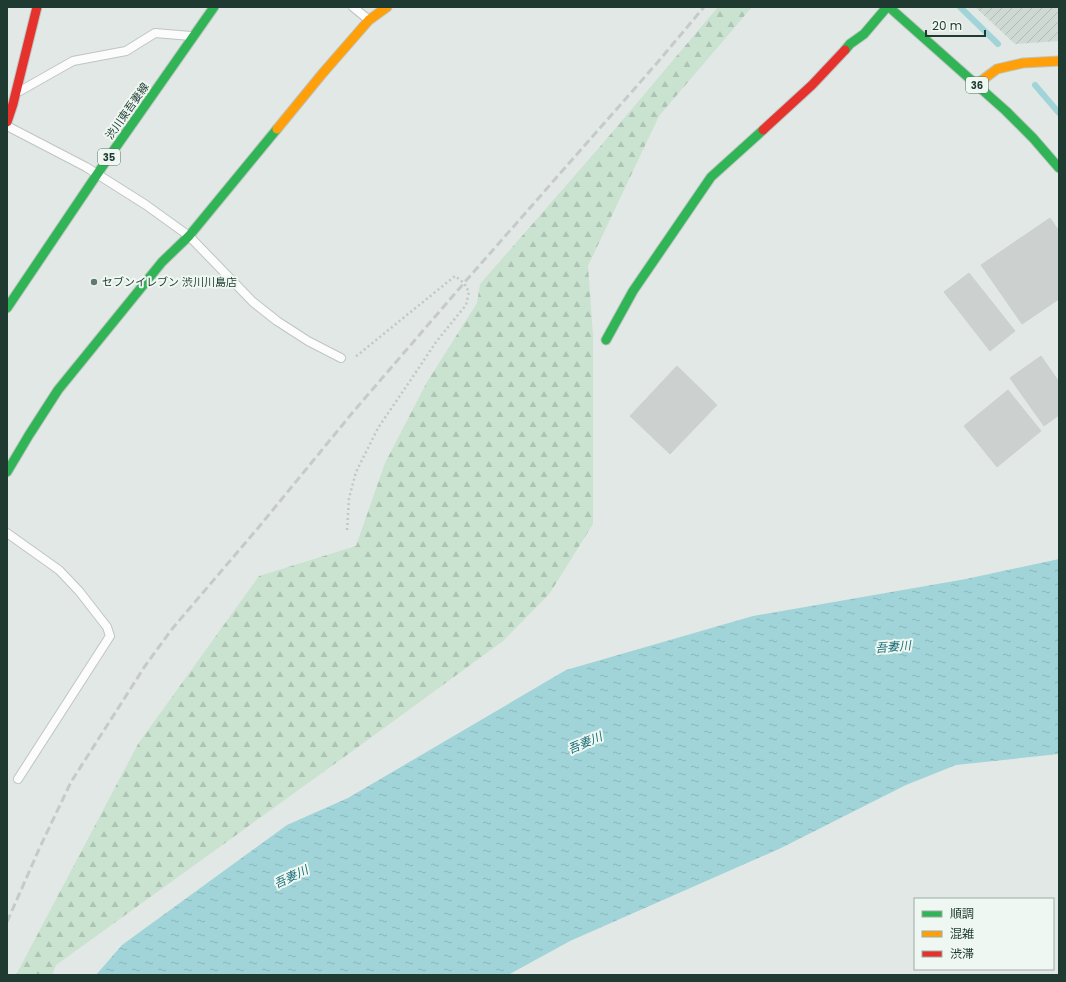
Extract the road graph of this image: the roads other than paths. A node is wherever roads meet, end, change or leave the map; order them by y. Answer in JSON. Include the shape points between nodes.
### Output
{"nodes":[{"id":1,"x":37,"y":7,"type":"edge"},
{"id":2,"x":214,"y":7,"type":"edge"},
{"id":3,"x":353,"y":7,"type":"edge"},
{"id":4,"x":387,"y":7,"type":"edge"},
{"id":5,"x":888,"y":7,"type":"edge"},
{"id":6,"x":370,"y":20,"type":"junction"},
{"id":7,"x":194,"y":37,"type":"junction"},
{"id":8,"x":1059,"y":60,"type":"edge"},
{"id":9,"x":977,"y":84,"type":"junction"},
{"id":10,"x":16,"y":93,"type":"junction"},
{"id":11,"x":7,"y":122,"type":"edge"},
{"id":12,"x":7,"y":126,"type":"edge"},
{"id":13,"x":1059,"y":168,"type":"edge"},
{"id":14,"x":97,"y":175,"type":"junction"},
{"id":15,"x":189,"y":236,"type":"junction"},
{"id":16,"x":7,"y":308,"type":"edge"},
{"id":17,"x":606,"y":340,"type":"dead end"},
{"id":18,"x":341,"y":358,"type":"road end"},
{"id":19,"x":7,"y":472,"type":"edge"},
{"id":20,"x":7,"y":533,"type":"edge"},
{"id":21,"x":18,"y":779,"type":"dead end"}],
"edges":[{"from":1,"to":10,"type":"street"},
{"from":2,"to":7,"type":"street","name":"渋川東吾妻線","number":"35"},
{"from":3,"to":6,"type":"lane"},
{"from":4,"to":6,"type":"street"},
{"from":5,"to":9,"type":"street","number":"36"},
{"from":5,"to":17,"type":"street","via":[[812,85],[711,177],[633,290]]},
{"from":6,"to":15,"type":"street","via":[[322,74]]},
{"from":7,"to":10,"type":"lane","via":[[156,33],[126,51],[73,61]]},
{"from":7,"to":14,"type":"street","name":"渋川東吾妻線","number":"35"},
{"from":8,"to":9,"type":"street","via":[[1023,63],[997,69]]},
{"from":9,"to":13,"type":"street","number":"36","via":[[1033,138]]},
{"from":10,"to":11,"type":"street"},
{"from":12,"to":14,"type":"lane"},
{"from":14,"to":15,"type":"lane","via":[[146,205]]},
{"from":14,"to":16,"type":"street","name":"渋川東吾妻線","number":"35"},
{"from":15,"to":18,"type":"lane","via":[[253,302],[295,333]]},
{"from":15,"to":19,"type":"street","via":[[162,262],[58,390]]},
{"from":20,"to":21,"type":"lane","via":[[59,570],[107,627],[110,636]]}]}
